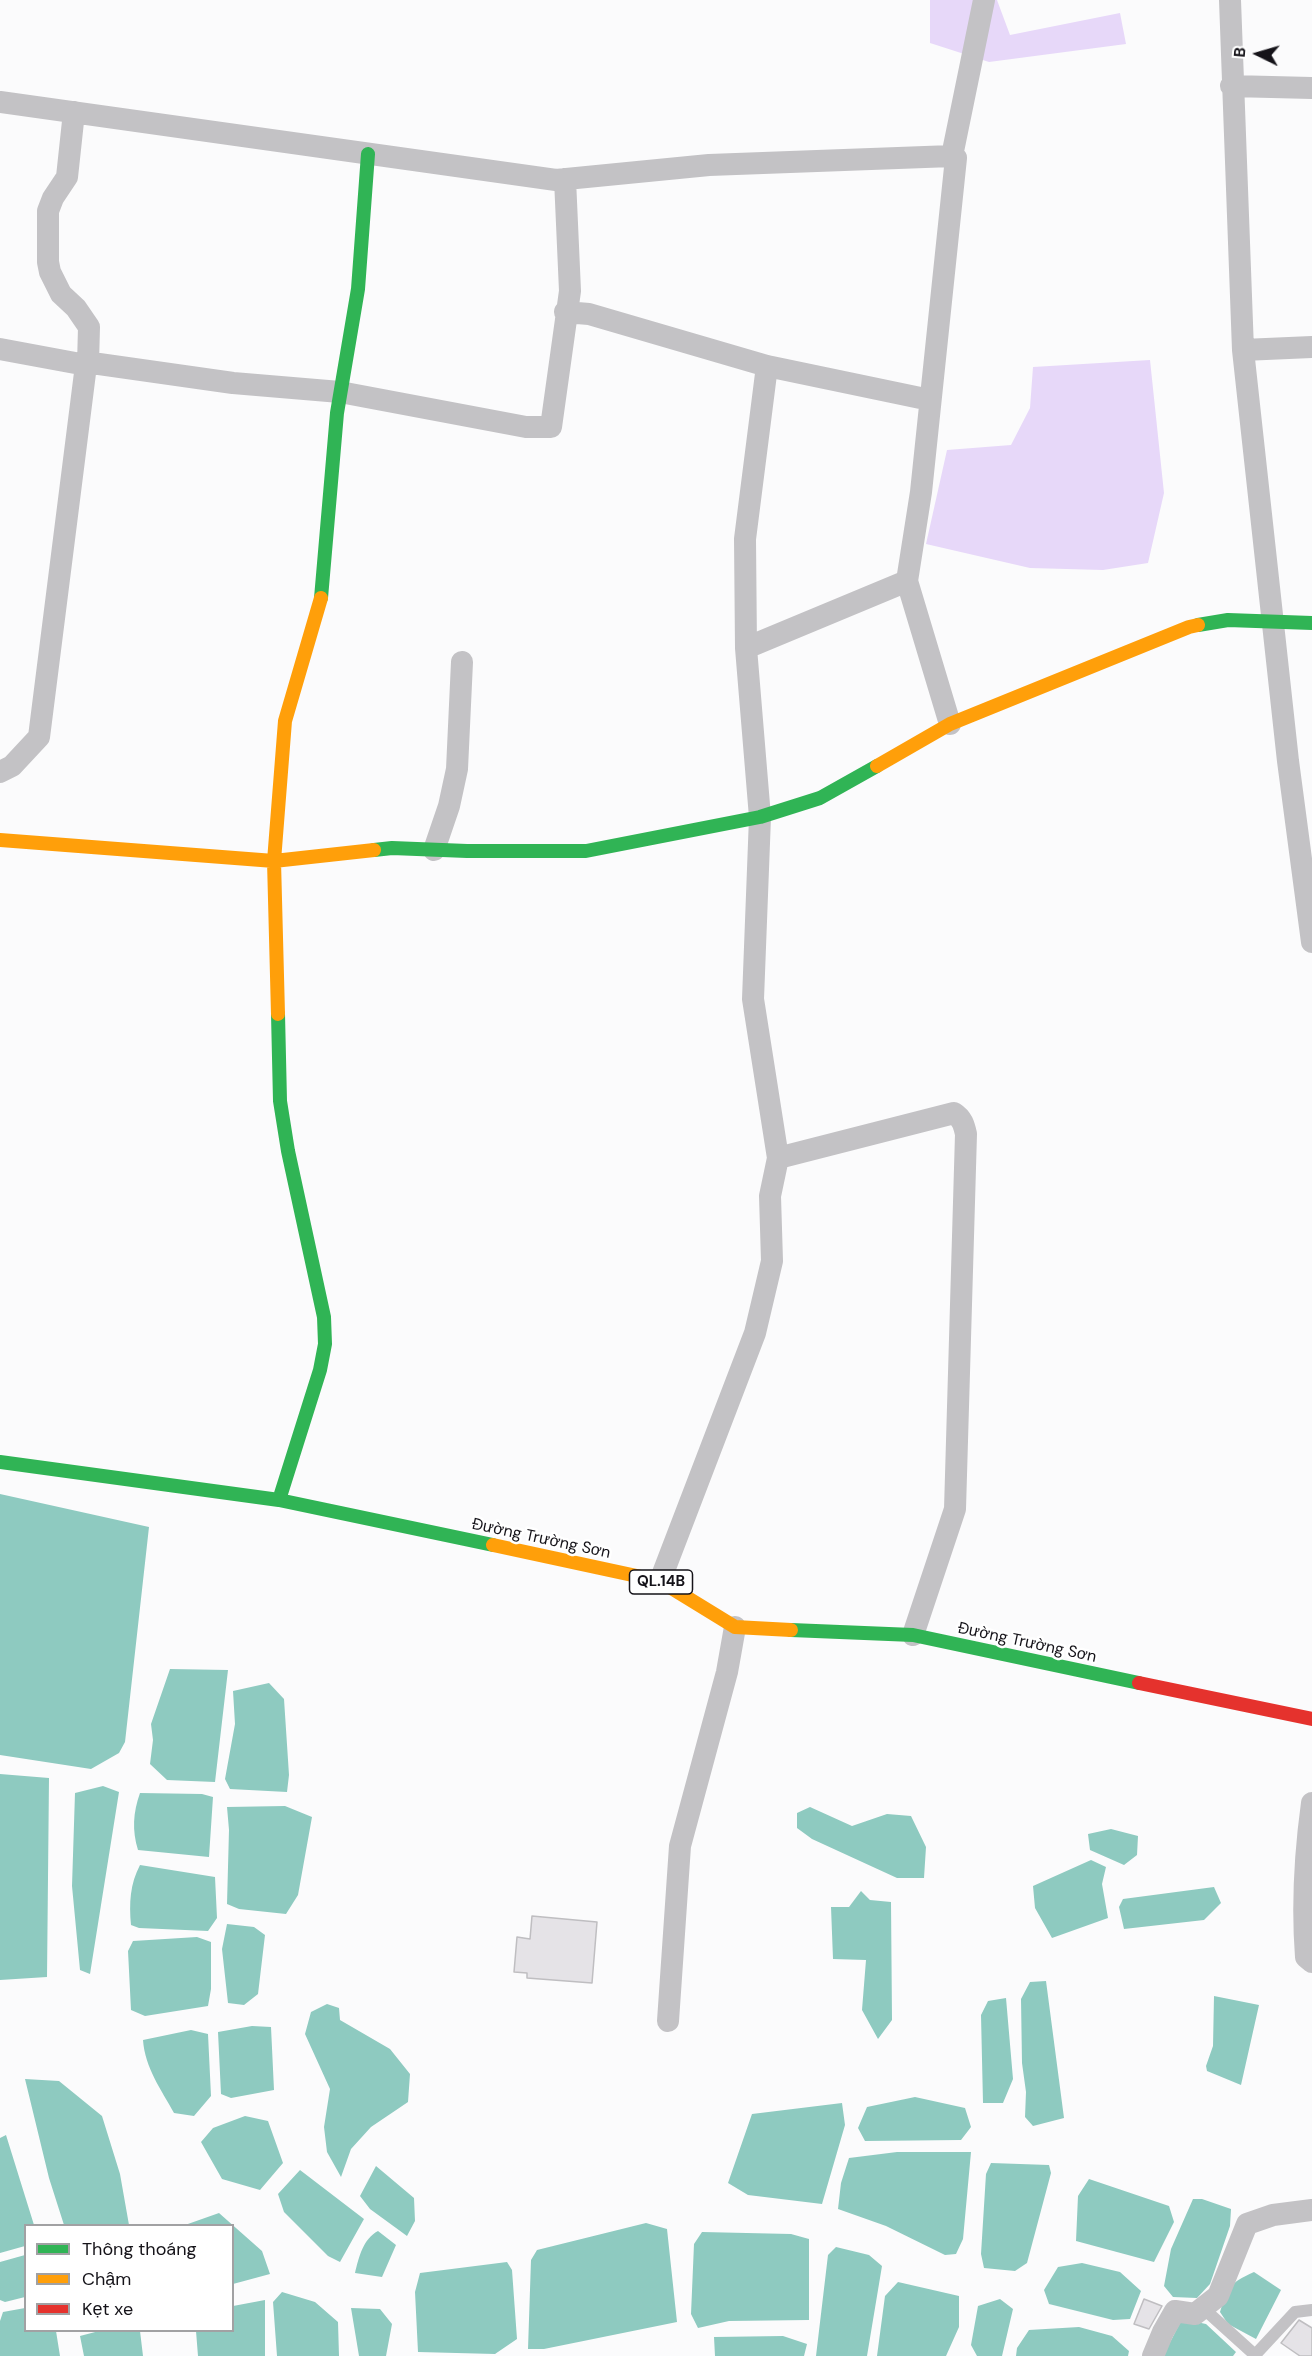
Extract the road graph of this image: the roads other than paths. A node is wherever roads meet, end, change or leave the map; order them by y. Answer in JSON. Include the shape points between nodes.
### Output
{"nodes":[{"id":1,"x":984,"y":0,"type":"edge"},
{"id":2,"x":1230,"y":0,"type":"edge"},
{"id":3,"x":1232,"y":86,"type":"junction"},
{"id":4,"x":1312,"y":87,"type":"edge"},
{"id":5,"x":0,"y":102,"type":"edge"},
{"id":6,"x":74,"y":112,"type":"junction"},
{"id":7,"x":368,"y":154,"type":"junction"},
{"id":8,"x":952,"y":156,"type":"junction"},
{"id":9,"x":565,"y":179,"type":"junction"},
{"id":10,"x":566,"y":312,"type":"junction"},
{"id":11,"x":1312,"y":347,"type":"edge"},
{"id":12,"x":0,"y":349,"type":"edge"},
{"id":13,"x":1243,"y":350,"type":"junction"},
{"id":14,"x":87,"y":364,"type":"junction"},
{"id":15,"x":767,"y":366,"type":"junction"},
{"id":16,"x":340,"y":393,"type":"junction"},
{"id":17,"x":930,"y":400,"type":"junction"},
{"id":18,"x":907,"y":581,"type":"junction"},
{"id":19,"x":1273,"y":621,"type":"junction"},
{"id":20,"x":1312,"y":623,"type":"edge"},
{"id":21,"x":746,"y":648,"type":"junction"},
{"id":22,"x":462,"y":662,"type":"dead end"},
{"id":23,"x":950,"y":724,"type":"junction"},
{"id":24,"x":0,"y":772,"type":"edge"},
{"id":25,"x":760,"y":817,"type":"junction"},
{"id":26,"x":0,"y":840,"type":"edge"},
{"id":27,"x":434,"y":850,"type":"junction"},
{"id":28,"x":274,"y":861,"type":"junction"},
{"id":29,"x":1312,"y":942,"type":"edge"},
{"id":30,"x":778,"y":1158,"type":"junction"},
{"id":31,"x":0,"y":1462,"type":"edge"},
{"id":32,"x":279,"y":1500,"type":"junction"},
{"id":33,"x":660,"y":1581,"type":"junction"},
{"id":34,"x":735,"y":1627,"type":"junction"},
{"id":35,"x":913,"y":1635,"type":"junction"},
{"id":36,"x":1312,"y":1719,"type":"edge"},
{"id":37,"x":1312,"y":1803,"type":"edge"},
{"id":38,"x":1312,"y":1962,"type":"edge"},
{"id":39,"x":668,"y":2021,"type":"dead end"},
{"id":40,"x":1312,"y":2210,"type":"edge"},
{"id":41,"x":1203,"y":2308,"type":"junction"},
{"id":42,"x":1312,"y":2310,"type":"edge"},
{"id":43,"x":1153,"y":2356,"type":"edge"}],
"edges":[{"from":1,"to":8,"type":"street"},
{"from":2,"to":3,"type":"street"},
{"from":3,"to":4,"type":"street"},
{"from":3,"to":13,"type":"street"},
{"from":5,"to":6,"type":"street"},
{"from":6,"to":7,"type":"street"},
{"from":6,"to":14,"type":"street","via":[[67,177],[48,211],[48,262],[61,294],[89,327]]},
{"from":7,"to":9,"type":"street"},
{"from":7,"to":16,"type":"main road","via":[[358,289]]},
{"from":8,"to":9,"type":"street","via":[[709,165]]},
{"from":8,"to":17,"type":"street","via":[[956,158]]},
{"from":9,"to":10,"type":"street","via":[[570,291]]},
{"from":10,"to":15,"type":"street","via":[[589,314]]},
{"from":10,"to":16,"type":"street","via":[[551,427],[526,427]]},
{"from":11,"to":13,"type":"street"},
{"from":12,"to":14,"type":"street"},
{"from":13,"to":19,"type":"street"},
{"from":14,"to":16,"type":"street"},
{"from":14,"to":24,"type":"street","via":[[39,737],[12,766]]},
{"from":15,"to":17,"type":"street"},
{"from":15,"to":21,"type":"street","via":[[745,539]]},
{"from":16,"to":28,"type":"main road","via":[[320,606],[285,721]]},
{"from":17,"to":18,"type":"street"},
{"from":18,"to":21,"type":"street"},
{"from":18,"to":23,"type":"street"},
{"from":19,"to":20,"type":"main road"},
{"from":19,"to":23,"type":"main road","via":[[1228,620],[1189,627]]},
{"from":19,"to":29,"type":"street"},
{"from":21,"to":25,"type":"street"},
{"from":22,"to":27,"type":"street","via":[[457,769]]},
{"from":23,"to":25,"type":"main road","via":[[820,798]]},
{"from":25,"to":27,"type":"main road","via":[[586,851]]},
{"from":25,"to":30,"type":"street","via":[[753,999]]},
{"from":26,"to":28,"type":"main road"},
{"from":27,"to":28,"type":"main road","via":[[392,848]]},
{"from":28,"to":32,"type":"main road","via":[[280,1101],[324,1317],[325,1344]]},
{"from":30,"to":33,"type":"street","via":[[770,1196],[772,1261],[755,1333]]},
{"from":30,"to":35,"type":"street","via":[[954,1113],[963,1123],[966,1134],[955,1509]]},
{"from":31,"to":32,"type":"main road","name":"Đường Trường Sơn","number":"QL.14B"},
{"from":32,"to":33,"type":"main road","name":"Đường Trường Sơn","number":"QL.14B"},
{"from":33,"to":34,"type":"main road","name":"Đường Trường Sơn","number":"QL.14B"},
{"from":34,"to":35,"type":"main road","name":"Đường Trường Sơn","number":"QL.14B"},
{"from":34,"to":39,"type":"street","via":[[727,1672],[680,1846]]},
{"from":35,"to":36,"type":"main road","name":"Đường Trường Sơn","number":"QL.14B"},
{"from":37,"to":38,"type":"street","via":[[1303,1918],[1306,1957]]},
{"from":40,"to":41,"type":"street","via":[[1273,2215],[1247,2224],[1218,2295]]},
{"from":41,"to":42,"type":"lane","via":[[1255,2355],[1295,2312]]},
{"from":41,"to":43,"type":"street","via":[[1196,2314],[1175,2311]]}]}
